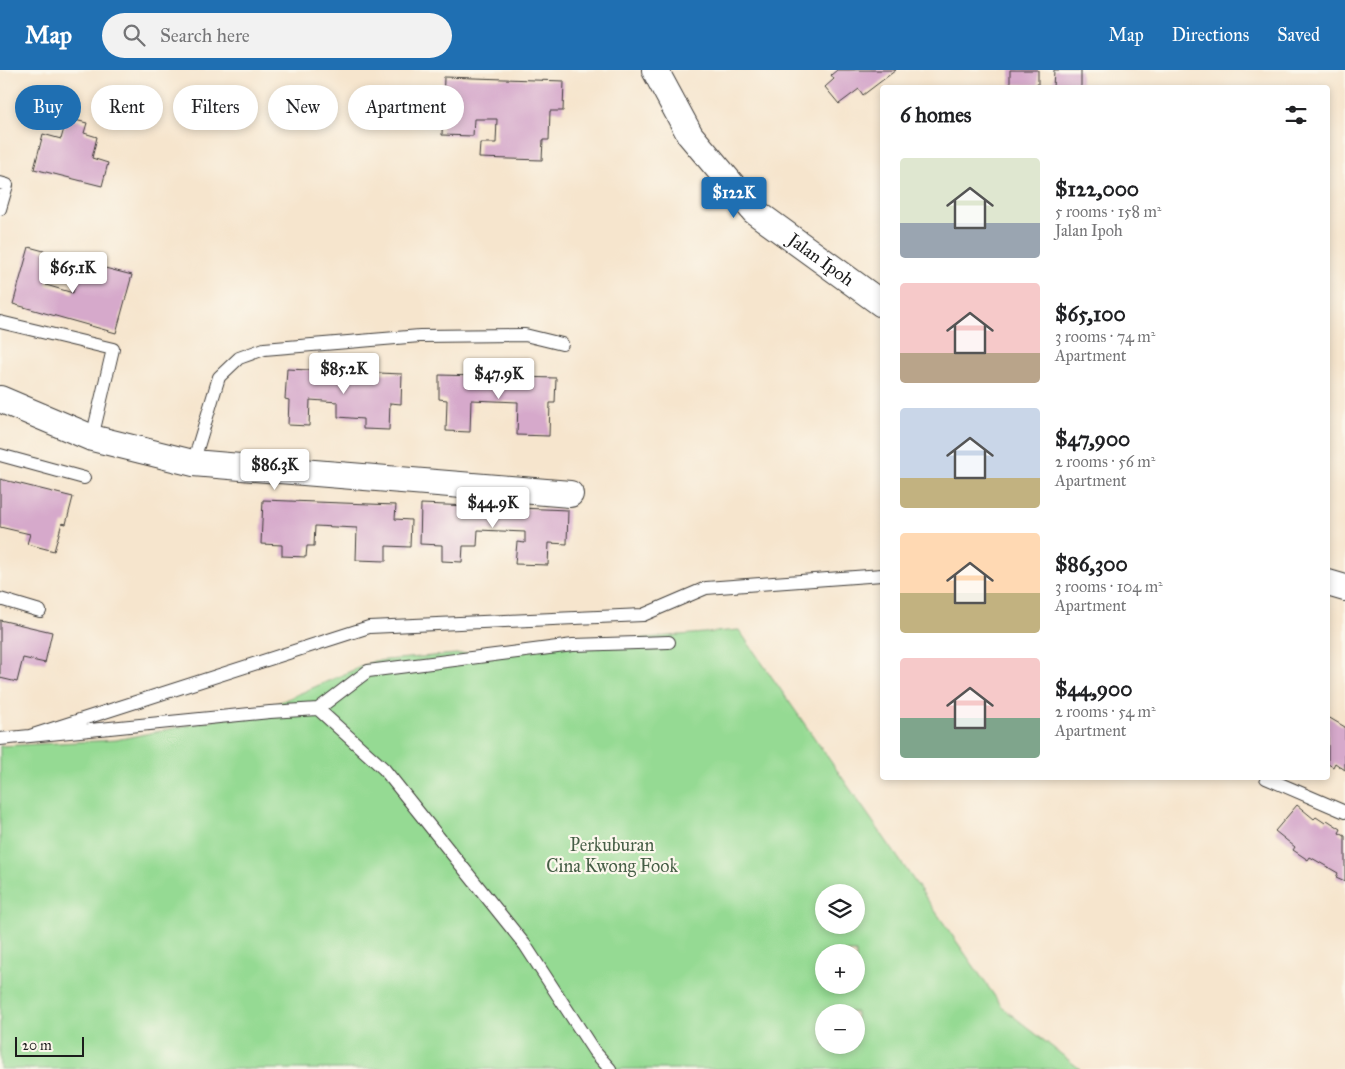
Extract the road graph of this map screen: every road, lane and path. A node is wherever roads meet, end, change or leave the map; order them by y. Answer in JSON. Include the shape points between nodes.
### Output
{"nodes":[{"id":1,"x":655,"y":70,"type":"edge"},
{"id":2,"x":0,"y":183,"type":"edge"},
{"id":3,"x":0,"y":209,"type":"edge"},
{"id":4,"x":880,"y":303,"type":"edge"},
{"id":5,"x":0,"y":322,"type":"edge"},
{"id":6,"x":562,"y":344,"type":"dead end"},
{"id":7,"x":0,"y":399,"type":"edge"},
{"id":8,"x":92,"y":438,"type":"junction"},
{"id":9,"x":0,"y":455,"type":"edge"},
{"id":10,"x":193,"y":463,"type":"junction"},
{"id":11,"x":84,"y":478,"type":"dead end"},
{"id":12,"x":570,"y":494,"type":"dead end"},
{"id":13,"x":880,"y":575,"type":"edge"},
{"id":14,"x":1330,"y":584,"type":"edge"},
{"id":15,"x":1345,"y":588,"type":"edge"},
{"id":16,"x":0,"y":600,"type":"edge"},
{"id":17,"x":40,"y":611,"type":"dead end"},
{"id":18,"x":669,"y":642,"type":"dead end"},
{"id":19,"x":318,"y":709,"type":"junction"},
{"id":20,"x":30,"y":736,"type":"junction"},
{"id":21,"x":0,"y":739,"type":"edge"},
{"id":22,"x":1271,"y":780,"type":"edge"},
{"id":23,"x":1345,"y":812,"type":"edge"},
{"id":24,"x":610,"y":1069,"type":"edge"}],
"edges":[{"from":1,"to":4,"type":"street","name":"Jalan Ipoh","via":[[690,135],[754,211]]},
{"from":2,"to":3,"type":"lane","via":[[7,184]]},
{"from":5,"to":8,"type":"lane","via":[[113,349]]},
{"from":6,"to":10,"type":"lane","via":[[525,335],[420,336],[264,349],[239,358],[219,377]]},
{"from":7,"to":8,"type":"street"},
{"from":8,"to":10,"type":"street"},
{"from":9,"to":11,"type":"lane"},
{"from":10,"to":12,"type":"street"},
{"from":13,"to":20,"type":"lane","via":[[706,588],[643,615],[369,627]]},
{"from":14,"to":15,"type":"street"},
{"from":16,"to":17,"type":"lane"},
{"from":18,"to":19,"type":"lane","via":[[573,645],[368,671]]},
{"from":19,"to":20,"type":"lane"},
{"from":19,"to":24,"type":"lane","via":[[384,769],[525,945],[594,1052]]},
{"from":20,"to":21,"type":"lane"},
{"from":22,"to":23,"type":"lane"}]}
